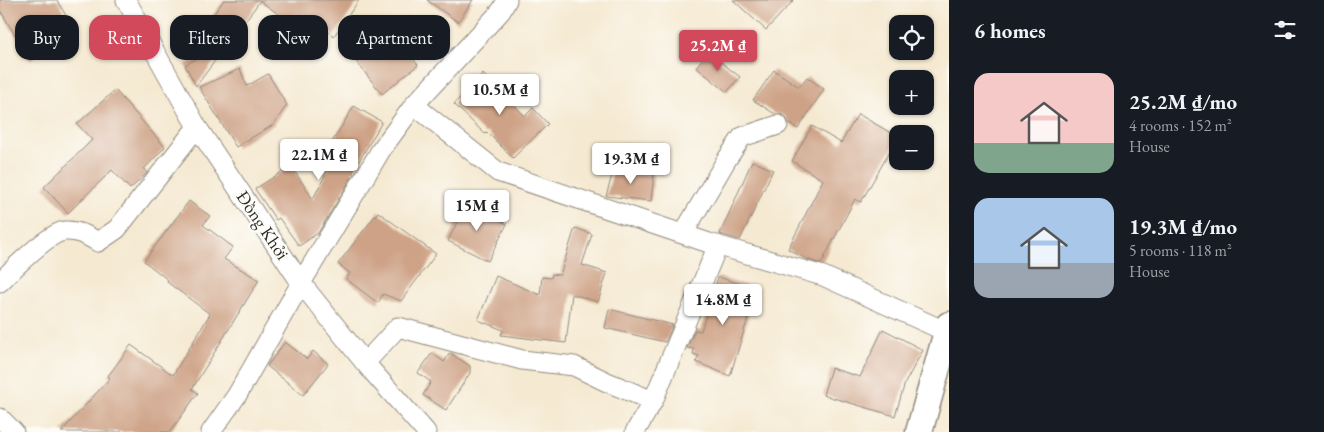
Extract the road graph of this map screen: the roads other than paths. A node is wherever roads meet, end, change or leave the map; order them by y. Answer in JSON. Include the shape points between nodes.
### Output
{"nodes":[{"id":1,"x":126,"y":0,"type":"edge"},
{"id":2,"x":507,"y":0,"type":"edge"},
{"id":3,"x":414,"y":105,"type":"junction"},
{"id":4,"x":778,"y":125,"type":"dead end"},
{"id":5,"x":197,"y":127,"type":"junction"},
{"id":6,"x":684,"y":234,"type":"junction"},
{"id":7,"x":718,"y":246,"type":"junction"},
{"id":8,"x":0,"y":282,"type":"edge"},
{"id":9,"x":301,"y":283,"type":"junction"},
{"id":10,"x":948,"y":328,"type":"edge"},
{"id":11,"x":365,"y":363,"type":"junction"},
{"id":12,"x":653,"y":401,"type":"junction"},
{"id":13,"x":0,"y":418,"type":"edge"},
{"id":14,"x":14,"y":432,"type":"edge"},
{"id":15,"x":211,"y":432,"type":"edge"},
{"id":16,"x":426,"y":432,"type":"edge"},
{"id":17,"x":635,"y":432,"type":"edge"},
{"id":18,"x":919,"y":432,"type":"edge"}],
"edges":[{"from":1,"to":5,"type":"street","name":"Đồng Khởi"},
{"from":2,"to":3,"type":"street","via":[[501,11]]},
{"from":3,"to":6,"type":"street","via":[[498,172]]},
{"from":3,"to":9,"type":"street","via":[[381,150]]},
{"from":4,"to":6,"type":"street","via":[[742,138],[726,159]]},
{"from":5,"to":8,"type":"street","via":[[117,229],[98,242],[83,233],[63,230],[36,247]]},
{"from":5,"to":9,"type":"street","name":"Đồng Khởi"},
{"from":6,"to":7,"type":"street"},
{"from":7,"to":10,"type":"street","via":[[823,276]]},
{"from":7,"to":12,"type":"street"},
{"from":9,"to":11,"type":"street","name":"Đồng Khởi"},
{"from":9,"to":15,"type":"street","via":[[237,395]]},
{"from":10,"to":18,"type":"street"},
{"from":11,"to":12,"type":"street","via":[[398,327],[522,360],[574,366]]},
{"from":11,"to":16,"type":"street","name":"Đồng Khởi"},
{"from":12,"to":17,"type":"street"},
{"from":13,"to":14,"type":"street"}]}
